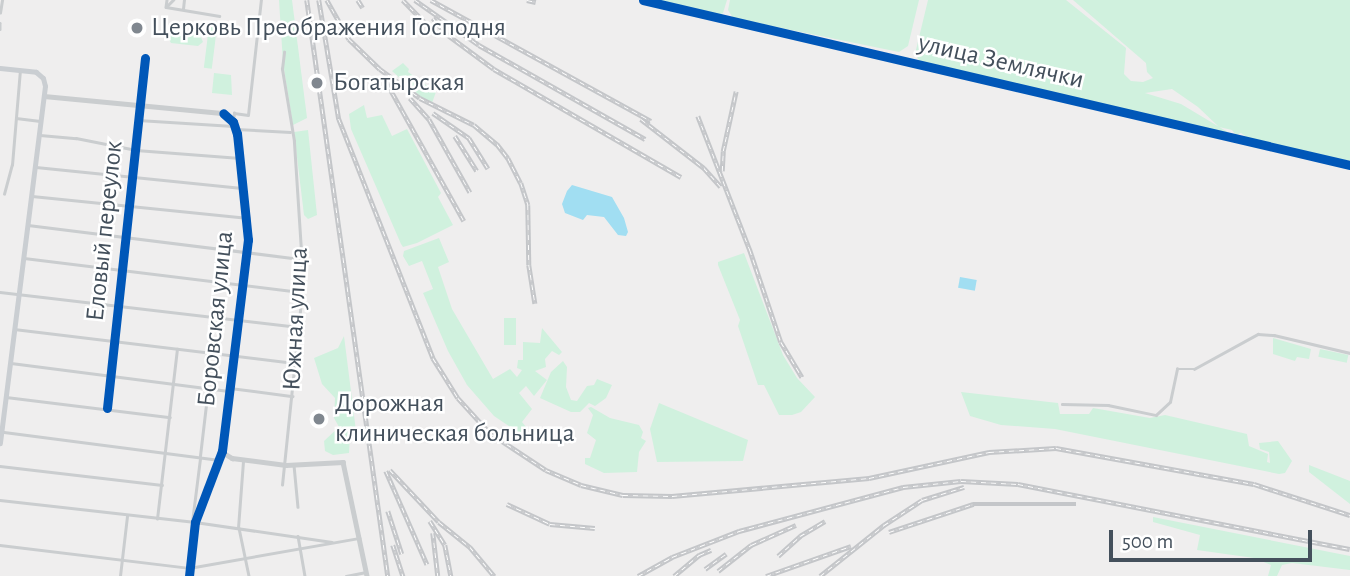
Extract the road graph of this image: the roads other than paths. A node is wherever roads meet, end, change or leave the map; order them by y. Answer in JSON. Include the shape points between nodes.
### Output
{"nodes":[{"id":1,"x":2,"y":0,"type":"edge"},
{"id":2,"x":167,"y":0,"type":"edge"},
{"id":3,"x":173,"y":0,"type":"edge"},
{"id":4,"x":184,"y":0,"type":"edge"},
{"id":5,"x":261,"y":0,"type":"edge"},
{"id":6,"x":643,"y":0,"type":"edge"},
{"id":7,"x":166,"y":7,"type":"junction"},
{"id":8,"x":183,"y":9,"type":"junction"},
{"id":9,"x":0,"y":14,"type":"edge"},
{"id":10,"x":219,"y":16,"type":"dead end"},
{"id":11,"x":0,"y":23,"type":"edge"},
{"id":12,"x":0,"y":29,"type":"edge"},
{"id":13,"x":284,"y":52,"type":"dead end"},
{"id":14,"x":145,"y":58,"type":"dead end"},
{"id":15,"x":0,"y":68,"type":"edge"},
{"id":16,"x":20,"y":70,"type":"junction"},
{"id":17,"x":44,"y":96,"type":"junction"},
{"id":18,"x":140,"y":104,"type":"junction"},
{"id":19,"x":223,"y":113,"type":"junction"},
{"id":20,"x":234,"y":113,"type":"junction"},
{"id":21,"x":16,"y":118,"type":"junction"},
{"id":22,"x":138,"y":120,"type":"junction"},
{"id":23,"x":41,"y":121,"type":"junction"},
{"id":24,"x":235,"y":125,"type":"junction"},
{"id":25,"x":290,"y":132,"type":"junction"},
{"id":26,"x":40,"y":135,"type":"junction"},
{"id":27,"x":136,"y":150,"type":"junction"},
{"id":28,"x":240,"y":158,"type":"junction"},
{"id":29,"x":1350,"y":165,"type":"edge"},
{"id":30,"x":36,"y":167,"type":"junction"},
{"id":31,"x":133,"y":178,"type":"junction"},
{"id":32,"x":244,"y":188,"type":"junction"},
{"id":33,"x":5,"y":194,"type":"dead end"},
{"id":34,"x":32,"y":196,"type":"junction"},
{"id":35,"x":130,"y":207,"type":"junction"},
{"id":36,"x":247,"y":218,"type":"junction"},
{"id":37,"x":28,"y":225,"type":"junction"},
{"id":38,"x":126,"y":237,"type":"junction"},
{"id":39,"x":247,"y":254,"type":"junction"},
{"id":40,"x":24,"y":258,"type":"junction"},
{"id":41,"x":303,"y":259,"type":"junction"},
{"id":42,"x":122,"y":272,"type":"junction"},
{"id":43,"x":243,"y":287,"type":"junction"},
{"id":44,"x":0,"y":292,"type":"edge"},
{"id":45,"x":302,"y":292,"type":"junction"},
{"id":46,"x":19,"y":295,"type":"junction"},
{"id":47,"x":118,"y":307,"type":"junction"},
{"id":48,"x":239,"y":321,"type":"junction"},
{"id":49,"x":297,"y":327,"type":"junction"},
{"id":50,"x":14,"y":329,"type":"junction"},
{"id":51,"x":114,"y":341,"type":"junction"},
{"id":52,"x":177,"y":349,"type":"junction"},
{"id":53,"x":1350,"y":353,"type":"edge"},
{"id":54,"x":234,"y":355,"type":"junction"},
{"id":55,"x":294,"y":363,"type":"junction"},
{"id":56,"x":8,"y":366,"type":"junction"},
{"id":57,"x":110,"y":374,"type":"junction"},
{"id":58,"x":174,"y":383,"type":"junction"},
{"id":59,"x":208,"y":387,"type":"junction"},
{"id":60,"x":230,"y":389,"type":"junction"},
{"id":61,"x":292,"y":396,"type":"junction"},
{"id":62,"x":6,"y":397,"type":"junction"},
{"id":63,"x":1062,"y":404,"type":"dead end"},
{"id":64,"x":107,"y":408,"type":"junction"},
{"id":65,"x":170,"y":417,"type":"junction"},
{"id":66,"x":1,"y":432,"type":"edge"},
{"id":67,"x":0,"y":443,"type":"edge"},
{"id":68,"x":166,"y":451,"type":"junction"},
{"id":69,"x":222,"y":451,"type":"junction"},
{"id":70,"x":200,"y":458,"type":"junction"},
{"id":71,"x":219,"y":460,"type":"junction"},
{"id":72,"x":243,"y":460,"type":"junction"},
{"id":73,"x":294,"y":465,"type":"junction"},
{"id":74,"x":0,"y":466,"type":"edge"},
{"id":75,"x":286,"y":466,"type":"junction"},
{"id":76,"x":162,"y":485,"type":"junction"},
{"id":77,"x":282,"y":485,"type":"dead end"},
{"id":78,"x":0,"y":500,"type":"edge"},
{"id":79,"x":298,"y":507,"type":"dead end"},
{"id":80,"x":127,"y":516,"type":"junction"},
{"id":81,"x":157,"y":519,"type":"junction"},
{"id":82,"x":194,"y":522,"type":"junction"},
{"id":83,"x":238,"y":528,"type":"junction"},
{"id":84,"x":298,"y":536,"type":"junction"},
{"id":85,"x":359,"y":538,"type":"junction"},
{"id":86,"x":336,"y":543,"type":"junction"},
{"id":87,"x":0,"y":545,"type":"edge"},
{"id":88,"x":300,"y":550,"type":"junction"},
{"id":89,"x":244,"y":559,"type":"junction"},
{"id":90,"x":121,"y":560,"type":"junction"},
{"id":91,"x":189,"y":568,"type":"junction"},
{"id":92,"x":367,"y":574,"type":"edge"},
{"id":93,"x":120,"y":576,"type":"edge"},
{"id":94,"x":188,"y":576,"type":"edge"},
{"id":95,"x":248,"y":576,"type":"edge"},
{"id":96,"x":305,"y":576,"type":"edge"},
{"id":97,"x":346,"y":576,"type":"edge"}],
"edges":[{"from":1,"to":9,"type":"street"},
{"from":2,"to":7,"type":"street"},
{"from":3,"to":7,"type":"street"},
{"from":4,"to":8,"type":"street"},
{"from":5,"to":20,"type":"street","via":[[248,115]]},
{"from":6,"to":29,"type":"street","name":"улица Землячки"},
{"from":7,"to":8,"type":"street"},
{"from":8,"to":10,"type":"street"},
{"from":11,"to":12,"type":"street"},
{"from":13,"to":25,"type":"street","name":"Южная улица"},
{"from":14,"to":18,"type":"street","name":"Еловый переулок"},
{"from":15,"to":16,"type":"main road"},
{"from":16,"to":17,"type":"main road","via":[[44,79]]},
{"from":16,"to":21,"type":"street"},
{"from":17,"to":18,"type":"street"},
{"from":17,"to":23,"type":"main road"},
{"from":18,"to":19,"type":"street"},
{"from":18,"to":22,"type":"street","name":"Еловый переулок"},
{"from":19,"to":20,"type":"street"},
{"from":19,"to":24,"type":"street"},
{"from":20,"to":24,"type":"street","name":"Боровская улица"},
{"from":21,"to":23,"type":"street"},
{"from":21,"to":33,"type":"street"},
{"from":22,"to":24,"type":"street"},
{"from":22,"to":27,"type":"street","name":"Еловый переулок"},
{"from":23,"to":26,"type":"main road"},
{"from":24,"to":25,"type":"street"},
{"from":24,"to":28,"type":"street","name":"Боровская улица"},
{"from":25,"to":41,"type":"street","name":"Южная улица"},
{"from":26,"to":27,"type":"street"},
{"from":26,"to":30,"type":"main road"},
{"from":27,"to":28,"type":"street"},
{"from":27,"to":31,"type":"street","name":"Еловый переулок"},
{"from":28,"to":32,"type":"street","name":"Боровская улица"},
{"from":30,"to":31,"type":"street"},
{"from":30,"to":34,"type":"main road"},
{"from":31,"to":32,"type":"street"},
{"from":31,"to":35,"type":"street","name":"Еловый переулок"},
{"from":32,"to":36,"type":"street","name":"Боровская улица"},
{"from":34,"to":35,"type":"street"},
{"from":34,"to":37,"type":"main road"},
{"from":35,"to":36,"type":"street"},
{"from":35,"to":38,"type":"street","name":"Еловый переулок"},
{"from":36,"to":39,"type":"street","name":"Боровская улица"},
{"from":37,"to":38,"type":"street"},
{"from":37,"to":40,"type":"main road"},
{"from":38,"to":39,"type":"street"},
{"from":38,"to":42,"type":"street","name":"Еловый переулок"},
{"from":39,"to":41,"type":"street"},
{"from":39,"to":43,"type":"street","name":"Боровская улица"},
{"from":40,"to":42,"type":"street"},
{"from":40,"to":46,"type":"main road"},
{"from":41,"to":45,"type":"street","name":"Южная улица"},
{"from":42,"to":43,"type":"street"},
{"from":42,"to":47,"type":"street","name":"Еловый переулок"},
{"from":43,"to":45,"type":"street"},
{"from":43,"to":48,"type":"street","name":"Боровская улица"},
{"from":44,"to":46,"type":"street"},
{"from":45,"to":49,"type":"street","name":"Южная улица"},
{"from":46,"to":47,"type":"street"},
{"from":46,"to":50,"type":"main road"},
{"from":47,"to":48,"type":"street"},
{"from":47,"to":51,"type":"street","name":"Еловый переулок"},
{"from":48,"to":49,"type":"street"},
{"from":48,"to":54,"type":"street","name":"Боровская улица"},
{"from":49,"to":55,"type":"street","name":"Южная улица"},
{"from":50,"to":51,"type":"street"},
{"from":50,"to":56,"type":"main road"},
{"from":51,"to":52,"type":"street"},
{"from":51,"to":57,"type":"street","name":"Еловый переулок"},
{"from":52,"to":54,"type":"street"},
{"from":52,"to":58,"type":"street"},
{"from":53,"to":63,"type":"street","via":[[1258,334],[1194,369],[1177,369],[1170,402],[1156,415],[1108,405]]},
{"from":54,"to":55,"type":"street"},
{"from":54,"to":60,"type":"street","name":"Боровская улица"},
{"from":55,"to":61,"type":"street","name":"Южная улица"},
{"from":56,"to":57,"type":"street"},
{"from":56,"to":62,"type":"main road"},
{"from":57,"to":58,"type":"street"},
{"from":57,"to":64,"type":"street","name":"Еловый переулок"},
{"from":58,"to":59,"type":"street"},
{"from":58,"to":65,"type":"street"},
{"from":59,"to":60,"type":"street"},
{"from":59,"to":70,"type":"street"},
{"from":60,"to":61,"type":"street"},
{"from":60,"to":69,"type":"street","name":"Боровская улица"},
{"from":61,"to":75,"type":"street","name":"Южная улица"},
{"from":62,"to":64,"type":"street"},
{"from":62,"to":66,"type":"main road"},
{"from":64,"to":65,"type":"street"},
{"from":65,"to":68,"type":"street"},
{"from":66,"to":67,"type":"main road"},
{"from":66,"to":68,"type":"street"},
{"from":68,"to":70,"type":"street"},
{"from":68,"to":76,"type":"street"},
{"from":69,"to":71,"type":"street","name":"Боровская улица"},
{"from":69,"to":72,"type":"street"},
{"from":70,"to":71,"type":"street"},
{"from":70,"to":82,"type":"street"},
{"from":71,"to":82,"type":"street","name":"Боровская улица"},
{"from":72,"to":75,"type":"street"},
{"from":72,"to":83,"type":"street"},
{"from":73,"to":75,"type":"street"},
{"from":73,"to":79,"type":"street"},
{"from":73,"to":85,"type":"street","via":[[343,462]]},
{"from":74,"to":76,"type":"street"},
{"from":75,"to":77,"type":"street","name":"Южная улица"},
{"from":76,"to":81,"type":"street"},
{"from":78,"to":80,"type":"street"},
{"from":80,"to":81,"type":"street"},
{"from":80,"to":90,"type":"street"},
{"from":81,"to":82,"type":"street"},
{"from":82,"to":83,"type":"street"},
{"from":82,"to":91,"type":"street","name":"Боровская улица"},
{"from":83,"to":84,"type":"street"},
{"from":83,"to":89,"type":"street"},
{"from":84,"to":86,"type":"street"},
{"from":84,"to":88,"type":"street"},
{"from":85,"to":86,"type":"street"},
{"from":85,"to":92,"type":"street"},
{"from":86,"to":88,"type":"street"},
{"from":87,"to":90,"type":"street"},
{"from":88,"to":89,"type":"street"},
{"from":88,"to":96,"type":"street"},
{"from":89,"to":91,"type":"street"},
{"from":89,"to":95,"type":"street"},
{"from":90,"to":91,"type":"street"},
{"from":90,"to":93,"type":"street"},
{"from":91,"to":94,"type":"street","name":"Боровская улица"},
{"from":92,"to":97,"type":"street"}]}
